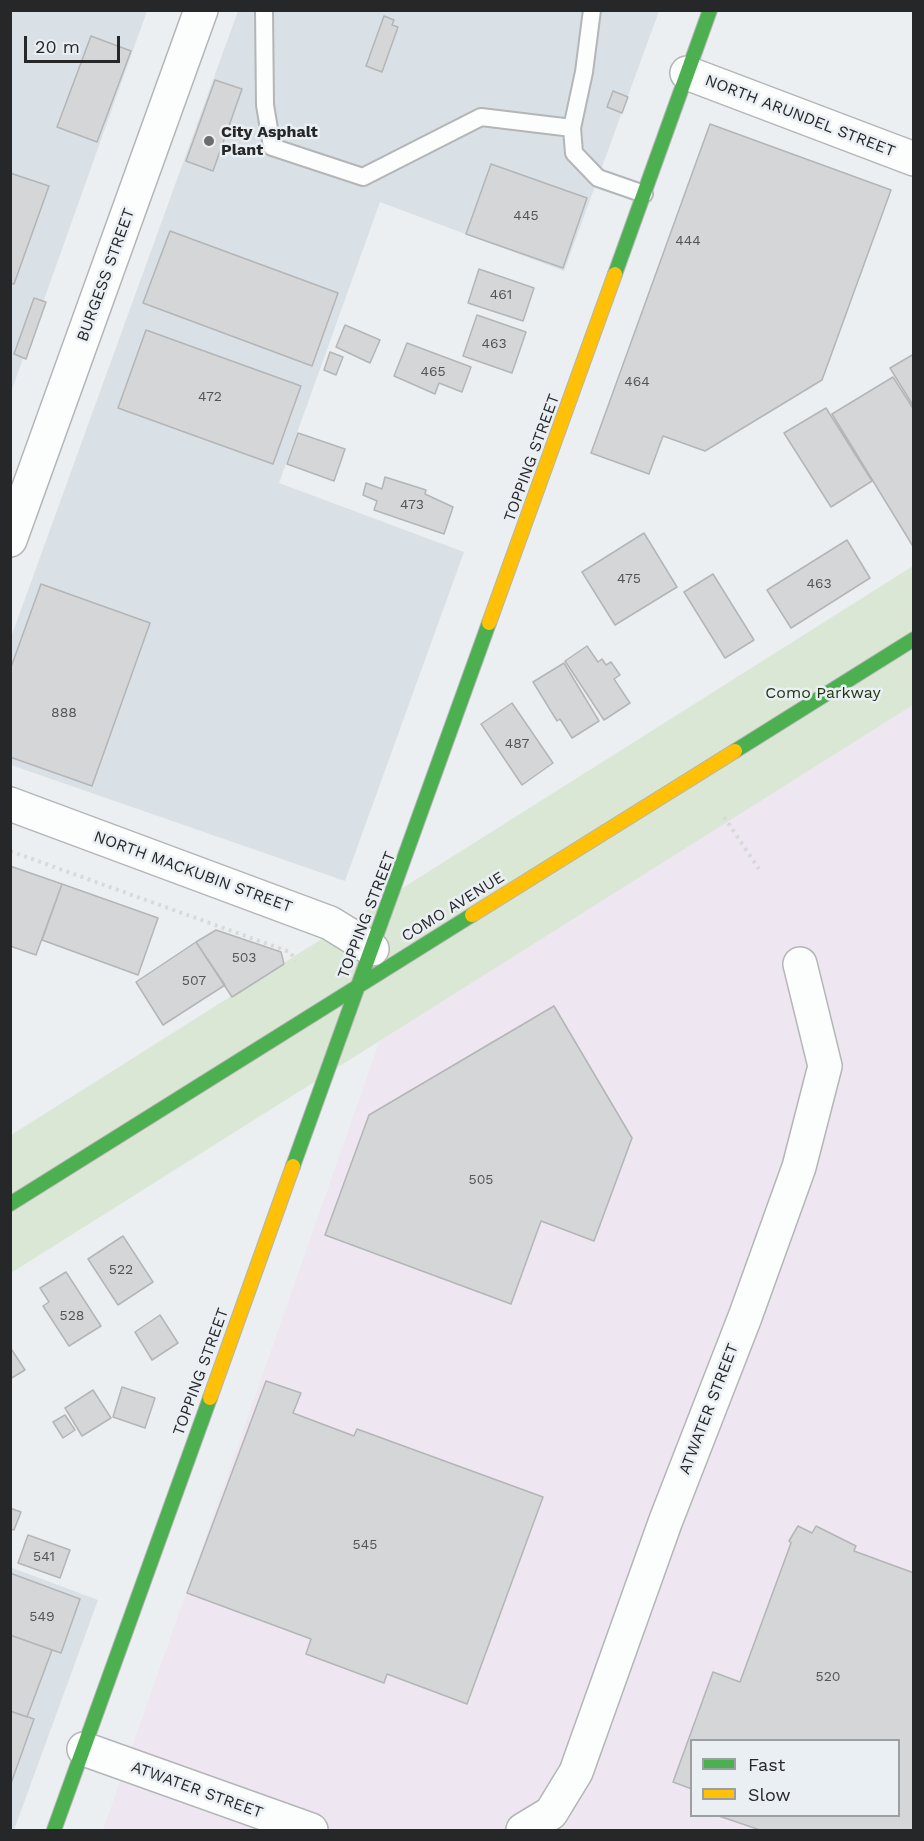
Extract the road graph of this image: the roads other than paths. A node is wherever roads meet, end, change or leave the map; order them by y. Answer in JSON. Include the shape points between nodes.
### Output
{"nodes":[{"id":1,"x":201,"y":10,"type":"edge"},
{"id":2,"x":264,"y":10,"type":"edge"},
{"id":3,"x":592,"y":10,"type":"edge"},
{"id":4,"x":710,"y":10,"type":"edge"},
{"id":5,"x":687,"y":73,"type":"junction"},
{"id":6,"x":572,"y":128,"type":"junction"},
{"id":7,"x":914,"y":159,"type":"edge"},
{"id":8,"x":644,"y":194,"type":"junction"},
{"id":9,"x":10,"y":540,"type":"edge"},
{"id":10,"x":914,"y":639,"type":"edge"},
{"id":11,"x":10,"y":804,"type":"edge"},
{"id":12,"x":372,"y":949,"type":"junction"},
{"id":13,"x":800,"y":963,"type":"dead end"},
{"id":14,"x":357,"y":986,"type":"junction"},
{"id":15,"x":10,"y":1204,"type":"edge"},
{"id":16,"x":84,"y":1749,"type":"junction"},
{"id":17,"x":54,"y":1830,"type":"edge"},
{"id":18,"x":311,"y":1830,"type":"edge"},
{"id":19,"x":524,"y":1830,"type":"edge"}],
"edges":[{"from":1,"to":9,"type":"street","name":"BURGESS STREET"},
{"from":2,"to":6,"type":"lane","via":[[265,105],[272,147],[363,177],[481,117]]},
{"from":3,"to":6,"type":"lane","via":[[585,72]]},
{"from":4,"to":5,"type":"street","name":"TOPPING STREET"},
{"from":5,"to":7,"type":"street","name":"NORTH ARUNDEL STREET"},
{"from":5,"to":8,"type":"street","name":"TOPPING STREET"},
{"from":6,"to":8,"type":"lane","via":[[574,153],[598,178]]},
{"from":8,"to":12,"type":"street","name":"TOPPING STREET"},
{"from":10,"to":14,"type":"street","name":"COMO AVENUE"},
{"from":11,"to":12,"type":"street","name":"NORTH MACKUBIN STREET","via":[[330,923]]},
{"from":12,"to":14,"type":"street","name":"TOPPING STREET"},
{"from":13,"to":19,"type":"street","name":"ATWATER STREET","via":[[825,1066],[799,1167],[576,1772],[551,1813]]},
{"from":14,"to":15,"type":"street","name":"COMO AVENUE"},
{"from":14,"to":16,"type":"street","name":"TOPPING STREET"},
{"from":16,"to":17,"type":"street","name":"TOPPING STREET"},
{"from":16,"to":18,"type":"street","name":"ATWATER STREET"}]}
